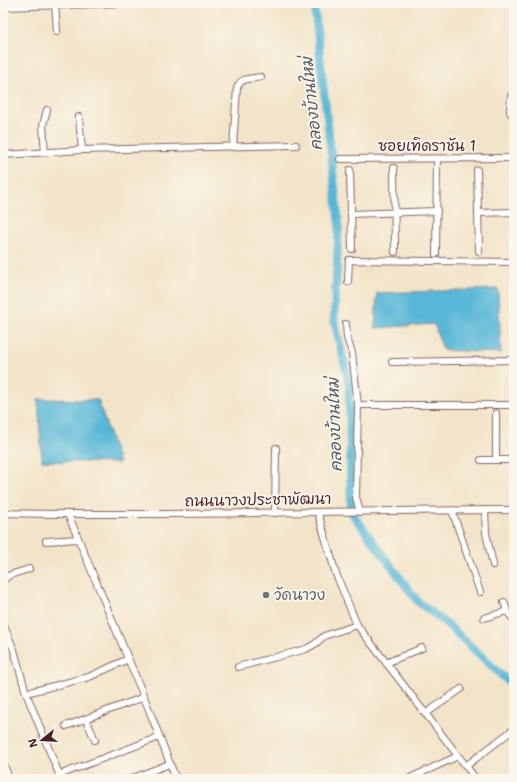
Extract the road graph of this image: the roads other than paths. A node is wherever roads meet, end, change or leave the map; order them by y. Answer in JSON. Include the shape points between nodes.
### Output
{"nodes":[{"id":1,"x":124,"y":3,"type":"edge"},
{"id":2,"x":56,"y":4,"type":"edge"},
{"id":3,"x":3,"y":7,"type":"edge"},
{"id":4,"x":57,"y":32,"type":"dead end"},
{"id":5,"x":261,"y":77,"type":"dead end"},
{"id":6,"x":514,"y":94,"type":"edge"},
{"id":7,"x":47,"y":110,"type":"dead end"},
{"id":8,"x":79,"y":117,"type":"dead end"},
{"id":9,"x":514,"y":117,"type":"edge"},
{"id":10,"x":296,"y":145,"type":"dead end"},
{"id":11,"x":233,"y":147,"type":"junction"},
{"id":12,"x":82,"y":150,"type":"junction"},
{"id":13,"x":45,"y":152,"type":"junction"},
{"id":14,"x":3,"y":154,"type":"edge"},
{"id":15,"x":514,"y":158,"type":"edge"},
{"id":16,"x":340,"y":159,"type":"dead end"},
{"id":17,"x":437,"y":159,"type":"junction"},
{"id":18,"x":394,"y":168,"type":"dead end"},
{"id":19,"x":350,"y":170,"type":"dead end"},
{"id":20,"x":477,"y":170,"type":"dead end"},
{"id":21,"x":437,"y":211,"type":"junction"},
{"id":22,"x":395,"y":212,"type":"junction"},
{"id":23,"x":514,"y":212,"type":"edge"},
{"id":24,"x":478,"y":213,"type":"junction"},
{"id":25,"x":351,"y":214,"type":"junction"},
{"id":26,"x":352,"y":249,"type":"dead end"},
{"id":27,"x":479,"y":251,"type":"dead end"},
{"id":28,"x":395,"y":252,"type":"dead end"},
{"id":29,"x":436,"y":254,"type":"dead end"},
{"id":30,"x":514,"y":262,"type":"edge"},
{"id":31,"x":348,"y":282,"type":"dead end"},
{"id":32,"x":346,"y":324,"type":"dead end"},
{"id":33,"x":514,"y":360,"type":"edge"},
{"id":34,"x":392,"y":362,"type":"dead end"},
{"id":35,"x":358,"y":405,"type":"junction"},
{"id":36,"x":514,"y":405,"type":"edge"},
{"id":37,"x":496,"y":413,"type":"dead end"},
{"id":38,"x":276,"y":448,"type":"dead end"},
{"id":39,"x":482,"y":460,"type":"dead end"},
{"id":40,"x":496,"y":460,"type":"junction"},
{"id":41,"x":514,"y":460,"type":"edge"},
{"id":42,"x":452,"y":510,"type":"junction"},
{"id":43,"x":485,"y":510,"type":"junction"},
{"id":44,"x":514,"y":510,"type":"edge"},
{"id":45,"x":358,"y":512,"type":"junction"},
{"id":46,"x":3,"y":513,"type":"edge"},
{"id":47,"x":275,"y":513,"type":"junction"},
{"id":48,"x":318,"y":513,"type":"junction"},
{"id":49,"x":68,"y":514,"type":"junction"},
{"id":50,"x":78,"y":539,"type":"junction"},
{"id":51,"x":46,"y":541,"type":"dead end"},
{"id":52,"x":494,"y":565,"type":"dead end"},
{"id":53,"x":29,"y":569,"type":"dead end"},
{"id":54,"x":3,"y":580,"type":"edge"},
{"id":55,"x":480,"y":592,"type":"dead end"},
{"id":56,"x":504,"y":602,"type":"dead end"},
{"id":57,"x":508,"y":611,"type":"junction"},
{"id":58,"x":484,"y":618,"type":"dead end"},
{"id":59,"x":514,"y":619,"type":"edge"},
{"id":60,"x":3,"y":624,"type":"edge"},
{"id":61,"x":357,"y":625,"type":"junction"},
{"id":62,"x":422,"y":648,"type":"dead end"},
{"id":63,"x":128,"y":659,"type":"junction"},
{"id":64,"x":386,"y":663,"type":"junction"},
{"id":65,"x":238,"y":667,"type":"dead end"},
{"id":66,"x":461,"y":689,"type":"dead end"},
{"id":67,"x":26,"y":693,"type":"junction"},
{"id":68,"x":144,"y":697,"type":"junction"},
{"id":69,"x":425,"y":714,"type":"junction"},
{"id":70,"x":86,"y":719,"type":"junction"},
{"id":71,"x":66,"y":726,"type":"dead end"},
{"id":72,"x":514,"y":729,"type":"edge"},
{"id":73,"x":159,"y":737,"type":"junction"},
{"id":74,"x":95,"y":740,"type":"dead end"},
{"id":75,"x":458,"y":756,"type":"junction"},
{"id":76,"x":3,"y":762,"type":"edge"},
{"id":77,"x":169,"y":764,"type":"junction"},
{"id":78,"x":466,"y":766,"type":"junction"},
{"id":79,"x":60,"y":777,"type":"edge"},
{"id":80,"x":9,"y":779,"type":"edge"},
{"id":81,"x":131,"y":779,"type":"edge"},
{"id":82,"x":176,"y":779,"type":"edge"},
{"id":83,"x":408,"y":779,"type":"edge"},
{"id":84,"x":476,"y":779,"type":"edge"}],
"edges":[{"from":1,"to":2,"type":"street"},
{"from":2,"to":3,"type":"street"},
{"from":2,"to":4,"type":"street"},
{"from":5,"to":11,"type":"street","via":[[239,82]]},
{"from":6,"to":9,"type":"street","via":[[510,100],[510,112]]},
{"from":7,"to":13,"type":"street","via":[[43,124]]},
{"from":8,"to":12,"type":"street"},
{"from":10,"to":11,"type":"street"},
{"from":11,"to":12,"type":"street"},
{"from":12,"to":13,"type":"street"},
{"from":13,"to":14,"type":"street"},
{"from":15,"to":17,"type":"street","name":"ซอยเทิดราชัน 1"},
{"from":16,"to":17,"type":"street","name":"ซอยเทิดราชัน 1"},
{"from":17,"to":21,"type":"street"},
{"from":18,"to":22,"type":"street"},
{"from":19,"to":25,"type":"street"},
{"from":20,"to":24,"type":"street"},
{"from":21,"to":22,"type":"street"},
{"from":21,"to":29,"type":"street"},
{"from":22,"to":25,"type":"street"},
{"from":22,"to":28,"type":"street"},
{"from":23,"to":24,"type":"street"},
{"from":24,"to":27,"type":"street"},
{"from":25,"to":26,"type":"street"},
{"from":30,"to":31,"type":"street","via":[[349,260]]},
{"from":32,"to":35,"type":"street","via":[[346,338],[352,353]]},
{"from":33,"to":34,"type":"street"},
{"from":35,"to":36,"type":"street"},
{"from":35,"to":45,"type":"street"},
{"from":37,"to":40,"type":"street"},
{"from":38,"to":47,"type":"street"},
{"from":39,"to":40,"type":"street"},
{"from":40,"to":41,"type":"street"},
{"from":42,"to":43,"type":"street","name":"ถนนนาวงประชาพัฒนา"},
{"from":42,"to":45,"type":"street","name":"ถนนนาวงประชาพัฒนา"},
{"from":42,"to":55,"type":"street"},
{"from":43,"to":44,"type":"street","name":"ถนนนาวงประชาพัฒนา"},
{"from":43,"to":52,"type":"street","via":[[486,533]]},
{"from":45,"to":48,"type":"street","name":"ถนนนาวงประชาพัฒนา"},
{"from":46,"to":49,"type":"street","name":"ถนนนาวงประชาพัฒนา"},
{"from":47,"to":48,"type":"street","name":"ถนนนาวงประชาพัฒนา"},
{"from":47,"to":49,"type":"street","name":"ถนนนาวงประชาพัฒนา"},
{"from":48,"to":61,"type":"street","via":[[336,574]]},
{"from":49,"to":50,"type":"street"},
{"from":50,"to":51,"type":"street"},
{"from":50,"to":63,"type":"street"},
{"from":53,"to":54,"type":"street"},
{"from":56,"to":57,"type":"street"},
{"from":57,"to":58,"type":"street"},
{"from":57,"to":59,"type":"street"},
{"from":60,"to":67,"type":"street","via":[[14,650]]},
{"from":61,"to":64,"type":"street"},
{"from":61,"to":65,"type":"street","via":[[324,636],[306,649]]},
{"from":62,"to":64,"type":"street"},
{"from":63,"to":67,"type":"street","via":[[89,677]]},
{"from":63,"to":68,"type":"street"},
{"from":64,"to":69,"type":"street"},
{"from":66,"to":69,"type":"street"},
{"from":67,"to":79,"type":"street"},
{"from":68,"to":70,"type":"street"},
{"from":68,"to":73,"type":"street"},
{"from":69,"to":75,"type":"street"},
{"from":70,"to":71,"type":"street"},
{"from":70,"to":74,"type":"street"},
{"from":72,"to":78,"type":"street"},
{"from":73,"to":77,"type":"street"},
{"from":73,"to":79,"type":"street"},
{"from":75,"to":78,"type":"street"},
{"from":75,"to":83,"type":"street"},
{"from":76,"to":80,"type":"street"},
{"from":77,"to":81,"type":"street"},
{"from":77,"to":82,"type":"street"},
{"from":78,"to":84,"type":"street"}]}
